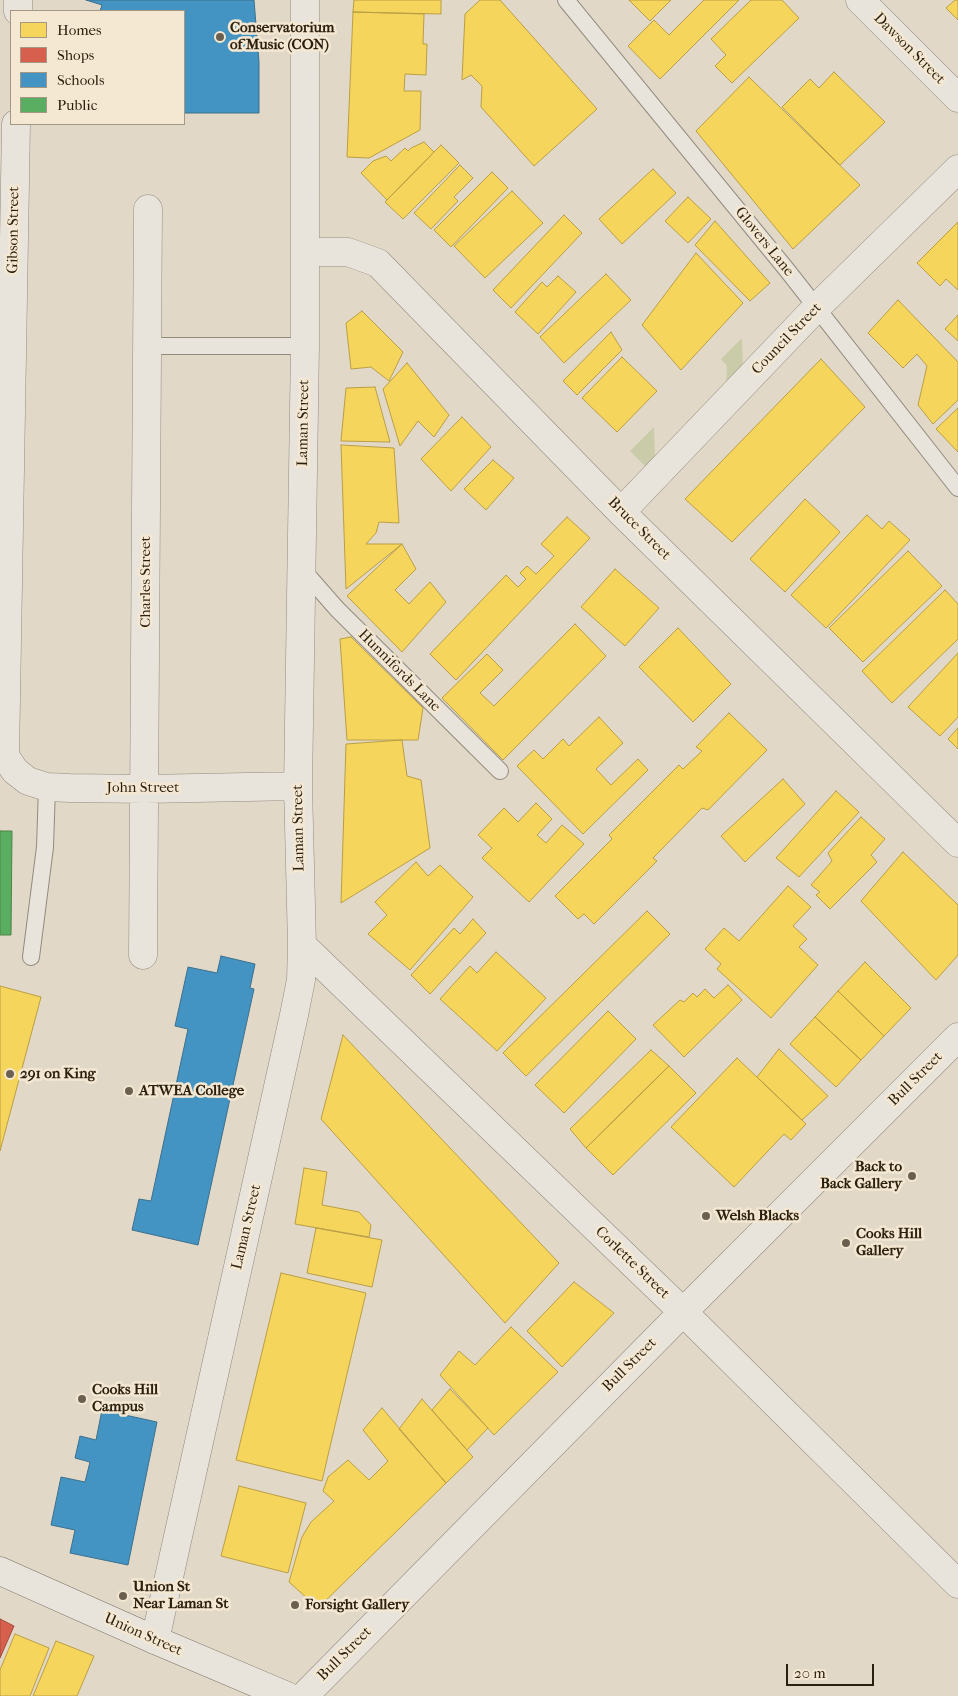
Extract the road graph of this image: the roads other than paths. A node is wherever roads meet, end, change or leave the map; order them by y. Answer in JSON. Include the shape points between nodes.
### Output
{"nodes":[{"id":1,"x":305,"y":0,"type":"edge"},
{"id":2,"x":566,"y":0,"type":"edge"},
{"id":3,"x":860,"y":0,"type":"edge"},
{"id":4,"x":958,"y":98,"type":"edge"},
{"id":5,"x":16,"y":125,"type":"edge"},
{"id":6,"x":958,"y":169,"type":"edge"},
{"id":7,"x":148,"y":209,"type":"dead end"},
{"id":8,"x":305,"y":252,"type":"junction"},
{"id":9,"x":816,"y":308,"type":"junction"},
{"id":10,"x":147,"y":346,"type":"junction"},
{"id":11,"x":305,"y":346,"type":"junction"},
{"id":12,"x":958,"y":488,"type":"edge"},
{"id":13,"x":621,"y":512,"type":"junction"},
{"id":14,"x":302,"y":569,"type":"junction"},
{"id":15,"x":3,"y":756,"type":"edge"},
{"id":16,"x":500,"y":771,"type":"dead end"},
{"id":17,"x":47,"y":786,"type":"junction"},
{"id":18,"x":298,"y":786,"type":"junction"},
{"id":19,"x":144,"y":789,"type":"junction"},
{"id":20,"x":958,"y":843,"type":"edge"},
{"id":21,"x":302,"y":945,"type":"junction"},
{"id":22,"x":143,"y":955,"type":"dead end"},
{"id":23,"x":31,"y":957,"type":"dead end"},
{"id":24,"x":958,"y":1037,"type":"edge"},
{"id":25,"x":683,"y":1312,"type":"junction"},
{"id":26,"x":0,"y":1571,"type":"edge"},
{"id":27,"x":958,"y":1584,"type":"edge"},
{"id":28,"x":155,"y":1640,"type":"junction"},
{"id":29,"x":287,"y":1696,"type":"edge"},
{"id":30,"x":304,"y":1696,"type":"edge"}],
"edges":[{"from":1,"to":8,"type":"street","name":"Laman Street"},
{"from":2,"to":9,"type":"lane","name":"Glovers Lane"},
{"from":3,"to":4,"type":"street","name":"Dawson Street"},
{"from":5,"to":15,"type":"street","name":"Gibson Street"},
{"from":6,"to":9,"type":"street","name":"Council Street"},
{"from":7,"to":10,"type":"street","name":"Charles Street"},
{"from":8,"to":11,"type":"street","name":"Laman Street"},
{"from":8,"to":13,"type":"street","name":"Bruce Street","via":[[348,252],[378,263]]},
{"from":9,"to":12,"type":"lane","name":"Glovers Lane"},
{"from":9,"to":13,"type":"street","name":"Council Street"},
{"from":10,"to":11,"type":"lane"},
{"from":10,"to":19,"type":"street","name":"Charles Street"},
{"from":11,"to":14,"type":"street","name":"Laman Street"},
{"from":13,"to":20,"type":"street","name":"Bruce Street"},
{"from":14,"to":16,"type":"lane","name":"Hunnifords Lane","via":[[337,609]]},
{"from":14,"to":18,"type":"street","name":"Laman Street"},
{"from":15,"to":17,"type":"street","name":"John Street","via":[[28,781]]},
{"from":17,"to":19,"type":"street","name":"John Street"},
{"from":17,"to":23,"type":"lane","via":[[45,847]]},
{"from":18,"to":19,"type":"street","name":"John Street"},
{"from":18,"to":21,"type":"street","name":"Laman Street"},
{"from":19,"to":22,"type":"street","name":"Charles Street"},
{"from":21,"to":25,"type":"street","name":"Corlette Street"},
{"from":21,"to":28,"type":"street","name":"Laman Street","via":[[301,980],[294,1015]]},
{"from":24,"to":25,"type":"street","name":"Bull Street"},
{"from":25,"to":27,"type":"street","name":"Corlette Street"},
{"from":25,"to":30,"type":"street","name":"Bull Street"},
{"from":26,"to":28,"type":"street","name":"Union Street"},
{"from":28,"to":29,"type":"street","name":"Union Street"}]}
